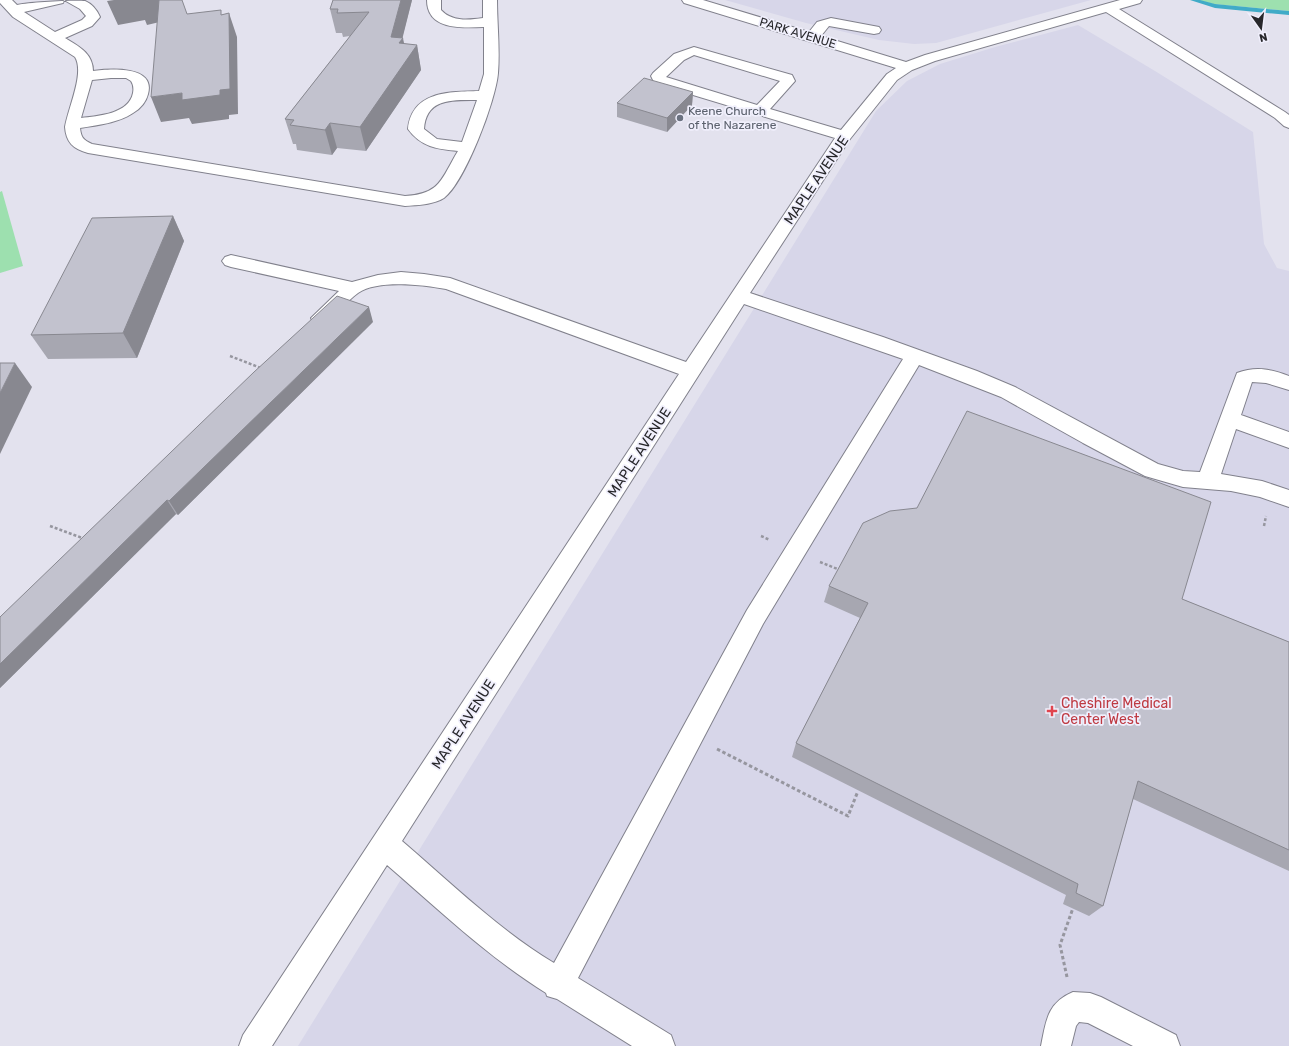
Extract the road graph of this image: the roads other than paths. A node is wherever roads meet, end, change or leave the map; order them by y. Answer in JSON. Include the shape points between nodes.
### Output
{"nodes":[{"id":1,"x":58,"y":0,"type":"edge"},
{"id":2,"x":71,"y":0,"type":"edge"},
{"id":3,"x":434,"y":0,"type":"edge"},
{"id":4,"x":490,"y":0,"type":"edge"},
{"id":5,"x":689,"y":0,"type":"edge"},
{"id":6,"x":1135,"y":0,"type":"edge"},
{"id":7,"x":1108,"y":8,"type":"junction"},
{"id":8,"x":11,"y":11,"type":"edge"},
{"id":9,"x":491,"y":22,"type":"junction"},
{"id":10,"x":874,"y":30,"type":"dead end"},
{"id":11,"x":56,"y":37,"type":"junction"},
{"id":12,"x":813,"y":37,"type":"junction"},
{"id":13,"x":908,"y":67,"type":"junction"},
{"id":14,"x":85,"y":76,"type":"junction"},
{"id":15,"x":485,"y":95,"type":"junction"},
{"id":16,"x":760,"y":111,"type":"junction"},
{"id":17,"x":1289,"y":123,"type":"edge"},
{"id":18,"x":74,"y":124,"type":"junction"},
{"id":19,"x":844,"y":136,"type":"junction"},
{"id":20,"x":467,"y":147,"type":"junction"},
{"id":21,"x":231,"y":261,"type":"dead end"},
{"id":22,"x":353,"y":288,"type":"junction"},
{"id":23,"x":739,"y":296,"type":"junction"},
{"id":24,"x":308,"y":329,"type":"edge"},
{"id":25,"x":914,"y":356,"type":"junction"},
{"id":26,"x":691,"y":371,"type":"junction"},
{"id":27,"x":1289,"y":383,"type":"edge"},
{"id":28,"x":1230,"y":419,"type":"junction"},
{"id":29,"x":1289,"y":440,"type":"edge"},
{"id":30,"x":1208,"y":481,"type":"junction"},
{"id":31,"x":1289,"y":499,"type":"edge"},
{"id":32,"x":385,"y":845,"type":"junction"},
{"id":33,"x":558,"y":985,"type":"junction"},
{"id":34,"x":254,"y":1046,"type":"edge"},
{"id":35,"x":660,"y":1046,"type":"edge"},
{"id":36,"x":1056,"y":1046,"type":"edge"},
{"id":37,"x":1165,"y":1046,"type":"edge"}],
"edges":[{"from":1,"to":8,"type":"street"},
{"from":2,"to":11,"type":"street","via":[[77,1],[91,11],[93,17],[87,23]]},
{"from":3,"to":9,"type":"street","via":[[434,11],[443,20],[462,23]]},
{"from":4,"to":9,"type":"street"},
{"from":5,"to":12,"type":"street","name":"PARK AVENUE"},
{"from":6,"to":7,"type":"street","name":"MAPLE AVENUE"},
{"from":7,"to":13,"type":"street","name":"MAPLE AVENUE","via":[[930,58]]},
{"from":7,"to":17,"type":"street"},
{"from":8,"to":11,"type":"street"},
{"from":9,"to":15,"type":"street","via":[[491,74]]},
{"from":10,"to":12,"type":"street","via":[[831,22],[821,24]]},
{"from":11,"to":14,"type":"street","via":[[80,54],[86,65]]},
{"from":12,"to":13,"type":"street","name":"PARK AVENUE"},
{"from":13,"to":19,"type":"street","name":"MAPLE AVENUE","via":[[892,77]]},
{"from":14,"to":18,"type":"street"},
{"from":14,"to":18,"type":"street","via":[[133,75],[140,81],[140,94],[138,102],[123,113]]},
{"from":15,"to":20,"type":"street"},
{"from":15,"to":20,"type":"street","via":[[436,100],[421,109],[417,115],[416,129],[423,139],[438,144]]},
{"from":16,"to":16,"type":"street","via":[[665,82],[658,76],[680,55],[686,51],[694,51],[787,78],[788,81]]},
{"from":16,"to":19,"type":"street"},
{"from":18,"to":20,"type":"street","via":[[73,135],[77,142],[88,148],[405,201],[437,196],[446,187]]},
{"from":19,"to":23,"type":"street","name":"MAPLE AVENUE"},
{"from":21,"to":22,"type":"street"},
{"from":22,"to":24,"type":"street"},
{"from":22,"to":26,"type":"street","via":[[394,277],[422,278],[450,284]]},
{"from":23,"to":25,"type":"street"},
{"from":23,"to":26,"type":"street","name":"MAPLE AVENUE"},
{"from":25,"to":30,"type":"street","via":[[1008,392],[1152,470],[1183,479]]},
{"from":25,"to":33,"type":"street","via":[[755,617]]},
{"from":26,"to":32,"type":"street","name":"MAPLE AVENUE"},
{"from":27,"to":28,"type":"street","via":[[1265,375],[1253,374],[1244,378]]},
{"from":28,"to":29,"type":"street"},
{"from":28,"to":30,"type":"street"},
{"from":30,"to":31,"type":"street","via":[[1262,489]]},
{"from":32,"to":33,"type":"street","via":[[493,937]]},
{"from":32,"to":34,"type":"street","name":"MAPLE AVENUE"},
{"from":33,"to":35,"type":"street"},
{"from":36,"to":37,"type":"street","via":[[1062,1018],[1073,1007],[1090,1008]]}]}
